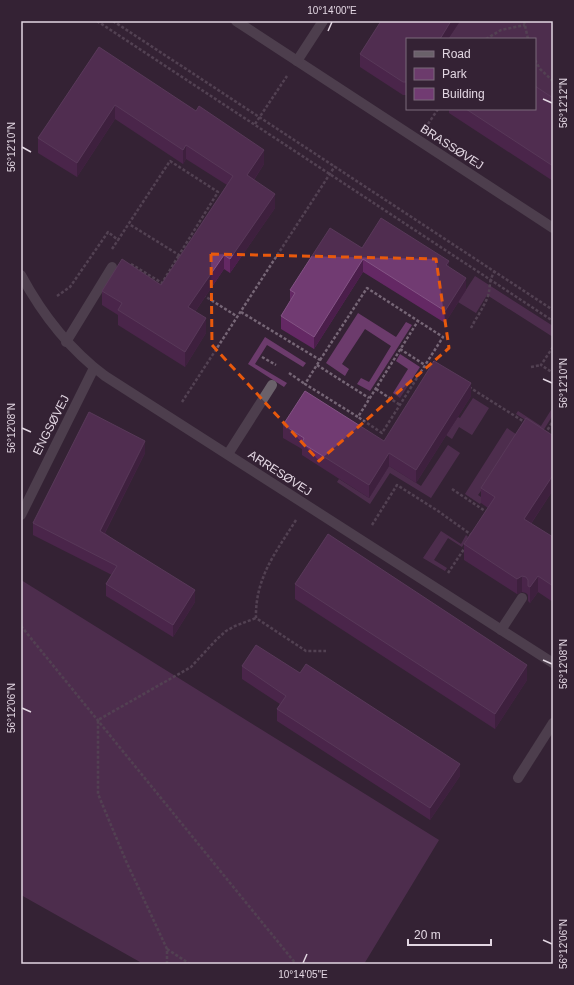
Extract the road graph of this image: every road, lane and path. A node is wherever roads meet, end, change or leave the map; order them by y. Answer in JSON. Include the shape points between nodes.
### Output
{"nodes":[{"id":1,"x":97,"y":21,"type":"edge"},
{"id":2,"x":113,"y":21,"type":"edge"},
{"id":3,"x":236,"y":21,"type":"edge"},
{"id":4,"x":323,"y":21,"type":"edge"},
{"id":5,"x":524,"y":21,"type":"edge"},
{"id":6,"x":525,"y":25,"type":"junction"},
{"id":7,"x":488,"y":38,"type":"edge"},
{"id":8,"x":528,"y":38,"type":"edge"},
{"id":9,"x":297,"y":61,"type":"junction"},
{"id":10,"x":536,"y":62,"type":"edge"},
{"id":11,"x":553,"y":81,"type":"edge"},
{"id":12,"x":260,"y":117,"type":"junction"},
{"id":13,"x":255,"y":124,"type":"junction"},
{"id":14,"x":335,"y":166,"type":"junction"},
{"id":15,"x":330,"y":174,"type":"junction"},
{"id":16,"x":129,"y":224,"type":"junction"},
{"id":17,"x":553,"y":228,"type":"edge"},
{"id":18,"x":118,"y":240,"type":"junction"},
{"id":19,"x":111,"y":251,"type":"dead end"},
{"id":20,"x":179,"y":255,"type":"junction"},
{"id":21,"x":130,"y":263,"type":"edge"},
{"id":22,"x":112,"y":267,"type":"dead end"},
{"id":23,"x":495,"y":271,"type":"junction"},
{"id":24,"x":21,"y":275,"type":"edge"},
{"id":25,"x":490,"y":279,"type":"junction"},
{"id":26,"x":202,"y":294,"type":"edge"},
{"id":27,"x":40,"y":307,"type":"junction"},
{"id":28,"x":553,"y":310,"type":"edge"},
{"id":29,"x":241,"y":312,"type":"junction"},
{"id":30,"x":238,"y":317,"type":"junction"},
{"id":31,"x":418,"y":321,"type":"junction"},
{"id":32,"x":553,"y":321,"type":"edge"},
{"id":33,"x":471,"y":328,"type":"dead end"},
{"id":34,"x":66,"y":342,"type":"junction"},
{"id":35,"x":553,"y":347,"type":"edge"},
{"id":36,"x":400,"y":349,"type":"junction"},
{"id":37,"x":550,"y":352,"type":"junction"},
{"id":38,"x":553,"y":355,"type":"edge"},
{"id":39,"x":320,"y":360,"type":"junction"},
{"id":40,"x":428,"y":360,"type":"junction"},
{"id":41,"x":434,"y":364,"type":"edge"},
{"id":42,"x":317,"y":365,"type":"junction"},
{"id":43,"x":425,"y":365,"type":"junction"},
{"id":44,"x":541,"y":365,"type":"junction"},
{"id":45,"x":531,"y":367,"type":"dead end"},
{"id":46,"x":94,"y":368,"type":"junction"},
{"id":47,"x":553,"y":373,"type":"edge"},
{"id":48,"x":464,"y":384,"type":"edge"},
{"id":49,"x":272,"y":385,"type":"dead end"},
{"id":50,"x":376,"y":388,"type":"junction"},
{"id":51,"x":370,"y":398,"type":"junction"},
{"id":52,"x":400,"y":405,"type":"junction"},
{"id":53,"x":179,"y":406,"type":"dead end"},
{"id":54,"x":358,"y":418,"type":"junction"},
{"id":55,"x":553,"y":421,"type":"edge"},
{"id":56,"x":530,"y":426,"type":"edge"},
{"id":57,"x":544,"y":435,"type":"edge"},
{"id":58,"x":228,"y":454,"type":"junction"},
{"id":59,"x":452,"y":489,"type":"dead end"},
{"id":60,"x":306,"y":505,"type":"junction"},
{"id":61,"x":21,"y":515,"type":"edge"},
{"id":62,"x":493,"y":516,"type":"edge"},
{"id":63,"x":370,"y":528,"type":"dead end"},
{"id":64,"x":445,"y":577,"type":"dead end"},
{"id":65,"x":522,"y":598,"type":"edge"},
{"id":66,"x":256,"y":618,"type":"junction"},
{"id":67,"x":21,"y":626,"type":"edge"},
{"id":68,"x":501,"y":630,"type":"junction"},
{"id":69,"x":326,"y":651,"type":"dead end"},
{"id":70,"x":553,"y":663,"type":"edge"},
{"id":71,"x":98,"y":720,"type":"junction"},
{"id":72,"x":553,"y":723,"type":"edge"},
{"id":73,"x":518,"y":778,"type":"dead end"},
{"id":74,"x":167,"y":949,"type":"junction"},
{"id":75,"x":167,"y":964,"type":"edge"},
{"id":76,"x":190,"y":964,"type":"edge"},
{"id":77,"x":296,"y":964,"type":"edge"}],
"edges":[{"from":1,"to":13,"type":"path"},
{"from":2,"to":12,"type":"path"},
{"from":3,"to":9,"type":"street","name":"BRASSØVEJ"},
{"from":4,"to":9,"type":"street"},
{"from":5,"to":6,"type":"path"},
{"from":6,"to":7,"type":"path","via":[[501,30]]},
{"from":6,"to":8,"type":"path"},
{"from":9,"to":12,"type":"path"},
{"from":9,"to":17,"type":"street","name":"BRASSØVEJ"},
{"from":10,"to":11,"type":"path"},
{"from":12,"to":13,"type":"path"},
{"from":12,"to":14,"type":"path"},
{"from":13,"to":15,"type":"path"},
{"from":14,"to":15,"type":"path"},
{"from":14,"to":23,"type":"path"},
{"from":15,"to":25,"type":"path"},
{"from":15,"to":29,"type":"path"},
{"from":16,"to":18,"type":"path"},
{"from":16,"to":20,"type":"path"},
{"from":16,"to":20,"type":"path","via":[[170,161],[218,192]]},
{"from":18,"to":19,"type":"path"},
{"from":18,"to":27,"type":"path","via":[[108,232],[70,287]]},
{"from":20,"to":21,"type":"path","via":[[162,283]]},
{"from":22,"to":34,"type":"street"},
{"from":23,"to":25,"type":"path"},
{"from":23,"to":28,"type":"path"},
{"from":24,"to":27,"type":"street","name":"ARRESØVEJ"},
{"from":25,"to":32,"type":"path"},
{"from":25,"to":33,"type":"path","via":[[488,296]]},
{"from":26,"to":30,"type":"path"},
{"from":27,"to":34,"type":"street","name":"ARRESØVEJ"},
{"from":29,"to":30,"type":"path"},
{"from":29,"to":39,"type":"path"},
{"from":30,"to":53,"type":"path"},
{"from":31,"to":36,"type":"path"},
{"from":31,"to":39,"type":"path","via":[[366,288]]},
{"from":31,"to":40,"type":"path","via":[[442,337]]},
{"from":34,"to":46,"type":"street","name":"ARRESØVEJ"},
{"from":35,"to":37,"type":"path"},
{"from":36,"to":43,"type":"path"},
{"from":36,"to":50,"type":"path"},
{"from":37,"to":38,"type":"path"},
{"from":37,"to":44,"type":"path"},
{"from":39,"to":42,"type":"path"},
{"from":40,"to":41,"type":"path"},
{"from":40,"to":43,"type":"path"},
{"from":42,"to":51,"type":"path"},
{"from":42,"to":54,"type":"path","via":[[305,384]]},
{"from":43,"to":52,"type":"path"},
{"from":44,"to":45,"type":"path"},
{"from":44,"to":47,"type":"path"},
{"from":46,"to":58,"type":"street","name":"ARRESØVEJ"},
{"from":46,"to":61,"type":"street","name":"ENGSØVEJ"},
{"from":48,"to":56,"type":"path"},
{"from":49,"to":58,"type":"street"},
{"from":50,"to":51,"type":"path"},
{"from":50,"to":52,"type":"path"},
{"from":51,"to":54,"type":"path"},
{"from":52,"to":54,"type":"path","via":[[382,433]]},
{"from":55,"to":57,"type":"path"},
{"from":58,"to":60,"type":"street","name":"ARRESØVEJ"},
{"from":59,"to":62,"type":"path"},
{"from":60,"to":66,"type":"path","via":[[263,576],[258,590]]},
{"from":60,"to":68,"type":"street","name":"ARRESØVEJ"},
{"from":63,"to":64,"type":"path","via":[[397,485],[438,511],[473,536]]},
{"from":65,"to":68,"type":"street"},
{"from":66,"to":69,"type":"path","via":[[306,651]]},
{"from":66,"to":71,"type":"path","via":[[226,631],[191,667]]},
{"from":67,"to":71,"type":"path"},
{"from":68,"to":70,"type":"street","name":"ARRESØVEJ"},
{"from":71,"to":74,"type":"path","via":[[98,794],[126,862]]},
{"from":71,"to":77,"type":"path"},
{"from":72,"to":73,"type":"street"},
{"from":74,"to":75,"type":"path"},
{"from":74,"to":76,"type":"path"}]}
